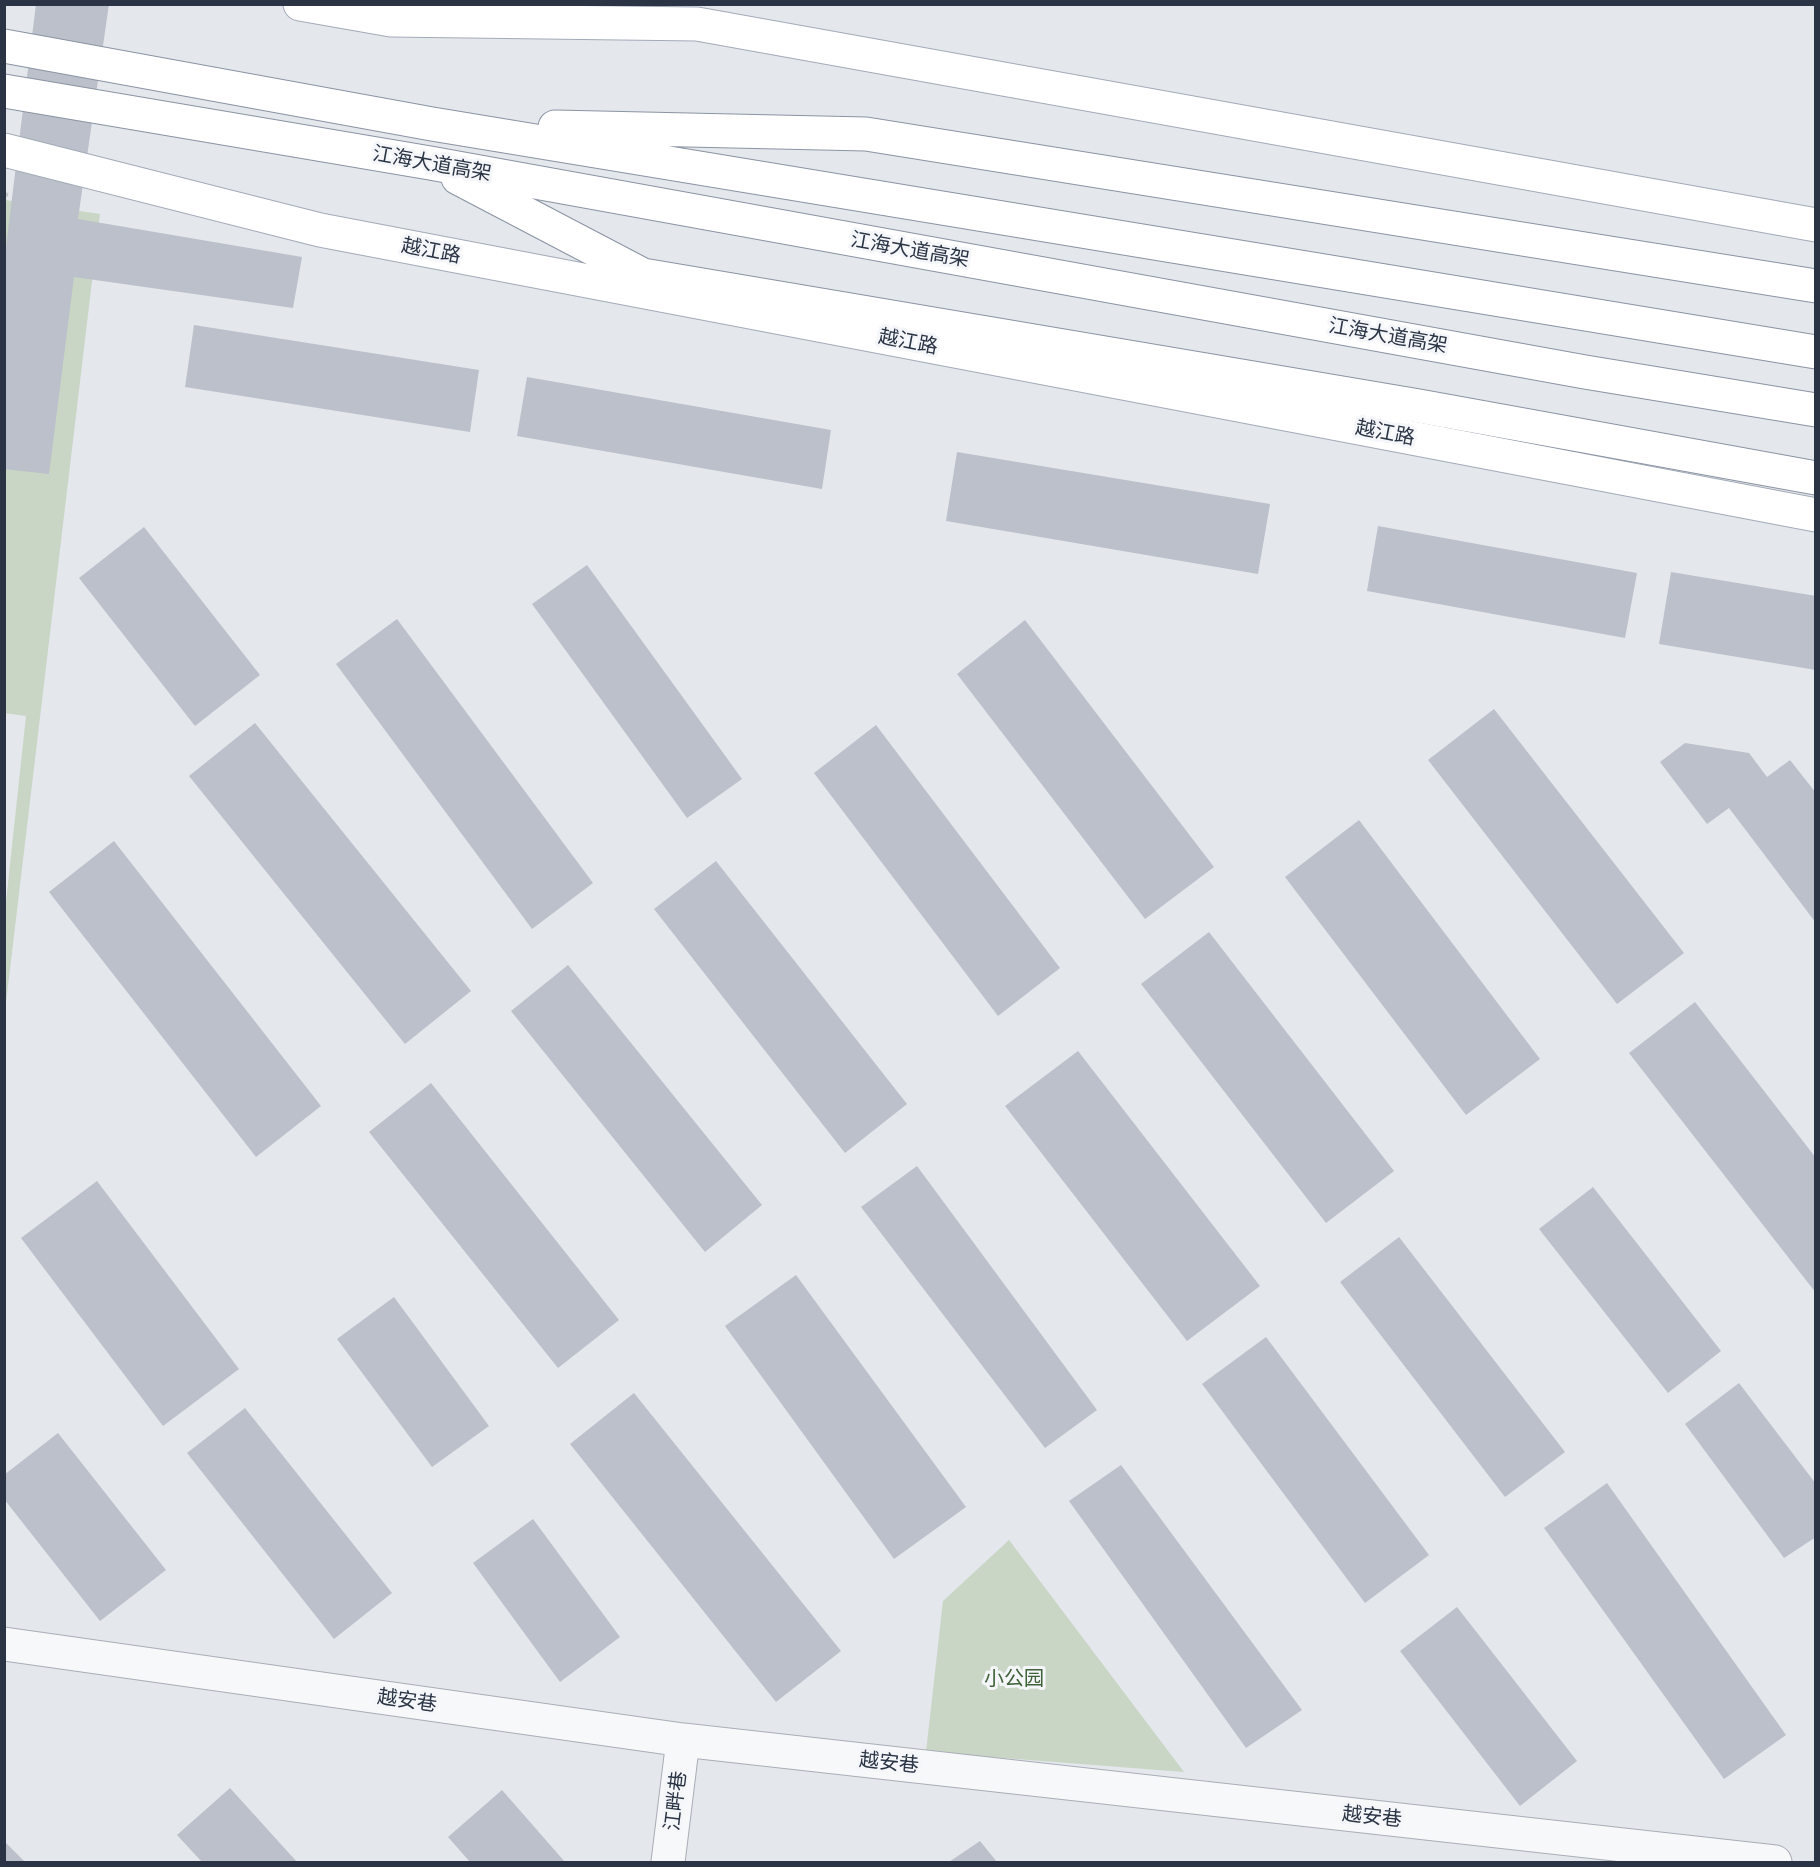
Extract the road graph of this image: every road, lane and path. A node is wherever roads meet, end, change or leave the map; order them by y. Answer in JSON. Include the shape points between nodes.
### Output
{"nodes":[{"id":1,"x":300,"y":4,"type":"edge"},
{"id":2,"x":4,"y":46,"type":"edge"},
{"id":3,"x":4,"y":91,"type":"edge"},
{"id":4,"x":432,"y":124,"type":"junction"},
{"id":5,"x":4,"y":150,"type":"edge"},
{"id":6,"x":430,"y":163,"type":"junction"},
{"id":7,"x":1815,"y":225,"type":"edge"},
{"id":8,"x":1815,"y":286,"type":"edge"},
{"id":9,"x":1815,"y":352,"type":"edge"},
{"id":10,"x":1815,"y":410,"type":"edge"},
{"id":11,"x":1815,"y":478,"type":"edge"},
{"id":12,"x":1815,"y":515,"type":"edge"},
{"id":13,"x":4,"y":1644,"type":"edge"},
{"id":14,"x":683,"y":1740,"type":"junction"},
{"id":15,"x":668,"y":1863,"type":"edge"},
{"id":16,"x":1775,"y":1863,"type":"edge"}],
"edges":[{"from":1,"to":7,"type":"main road","via":[[391,20],[697,24]]},
{"from":2,"to":4,"type":"main road","name":"江海大道高架"},
{"from":3,"to":6,"type":"main road","name":"江海大道高架"},
{"from":4,"to":8,"type":"main road","via":[[866,134]]},
{"from":4,"to":9,"type":"main road","name":"江海大道高架"},
{"from":5,"to":12,"type":"main road","name":"越江路","via":[[320,230]]},
{"from":6,"to":10,"type":"main road","name":"江海大道高架","via":[[1562,368]]},
{"from":6,"to":11,"type":"main road","via":[[643,275],[1407,404]]},
{"from":13,"to":14,"type":"street","name":"越安巷"},
{"from":14,"to":15,"type":"street","name":"江畔巷"},
{"from":14,"to":16,"type":"street","name":"越安巷"}]}
